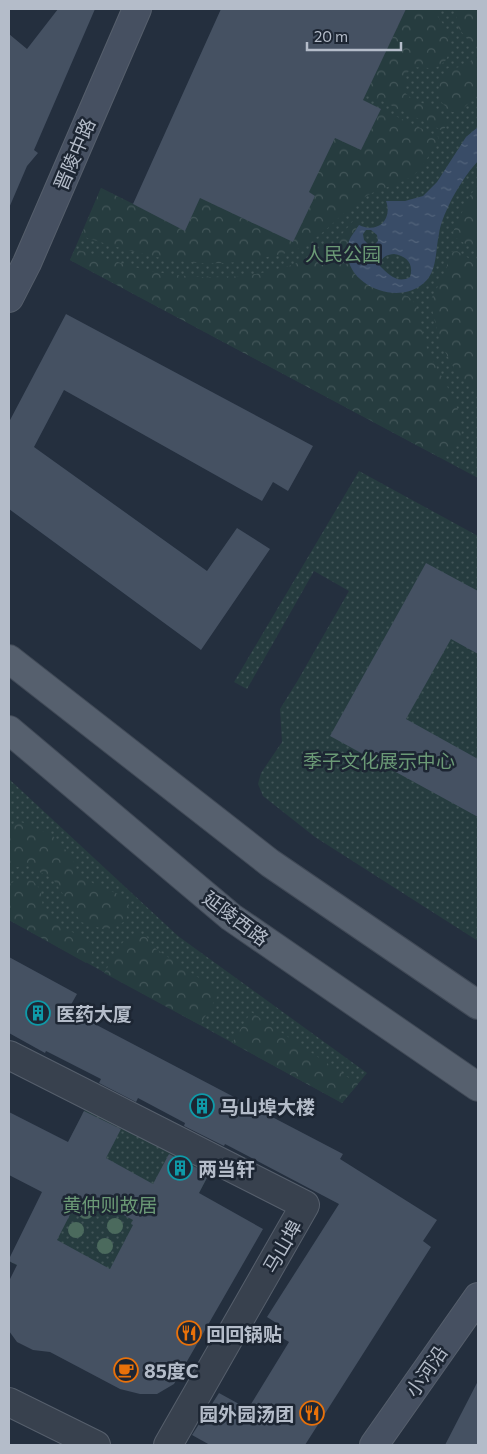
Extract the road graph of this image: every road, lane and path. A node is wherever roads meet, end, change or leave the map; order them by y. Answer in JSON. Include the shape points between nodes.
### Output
{"nodes":[{"id":1,"x":136,"y":9,"type":"edge"},
{"id":2,"x":9,"y":298,"type":"edge"},
{"id":3,"x":9,"y":660,"type":"edge"},
{"id":4,"x":9,"y":730,"type":"edge"},
{"id":5,"x":478,"y":1005,"type":"edge"},
{"id":6,"x":9,"y":1055,"type":"edge"},
{"id":7,"x":478,"y":1087,"type":"edge"},
{"id":8,"x":478,"y":1297,"type":"edge"},
{"id":9,"x":9,"y":1402,"type":"edge"},
{"id":10,"x":96,"y":1445,"type":"edge"},
{"id":11,"x":168,"y":1445,"type":"edge"},
{"id":12,"x":374,"y":1445,"type":"edge"}],
"edges":[{"from":1,"to":2,"type":"main road","name":"晋陵中路"},
{"from":3,"to":5,"type":"main road","via":[[270,864]]},
{"from":4,"to":7,"type":"main road","name":"延陵西路","via":[[231,917]]},
{"from":6,"to":11,"type":"street","name":"马山埠","via":[[305,1205]]},
{"from":8,"to":12,"type":"main road","name":"小河沿"},
{"from":9,"to":10,"type":"street"}]}
